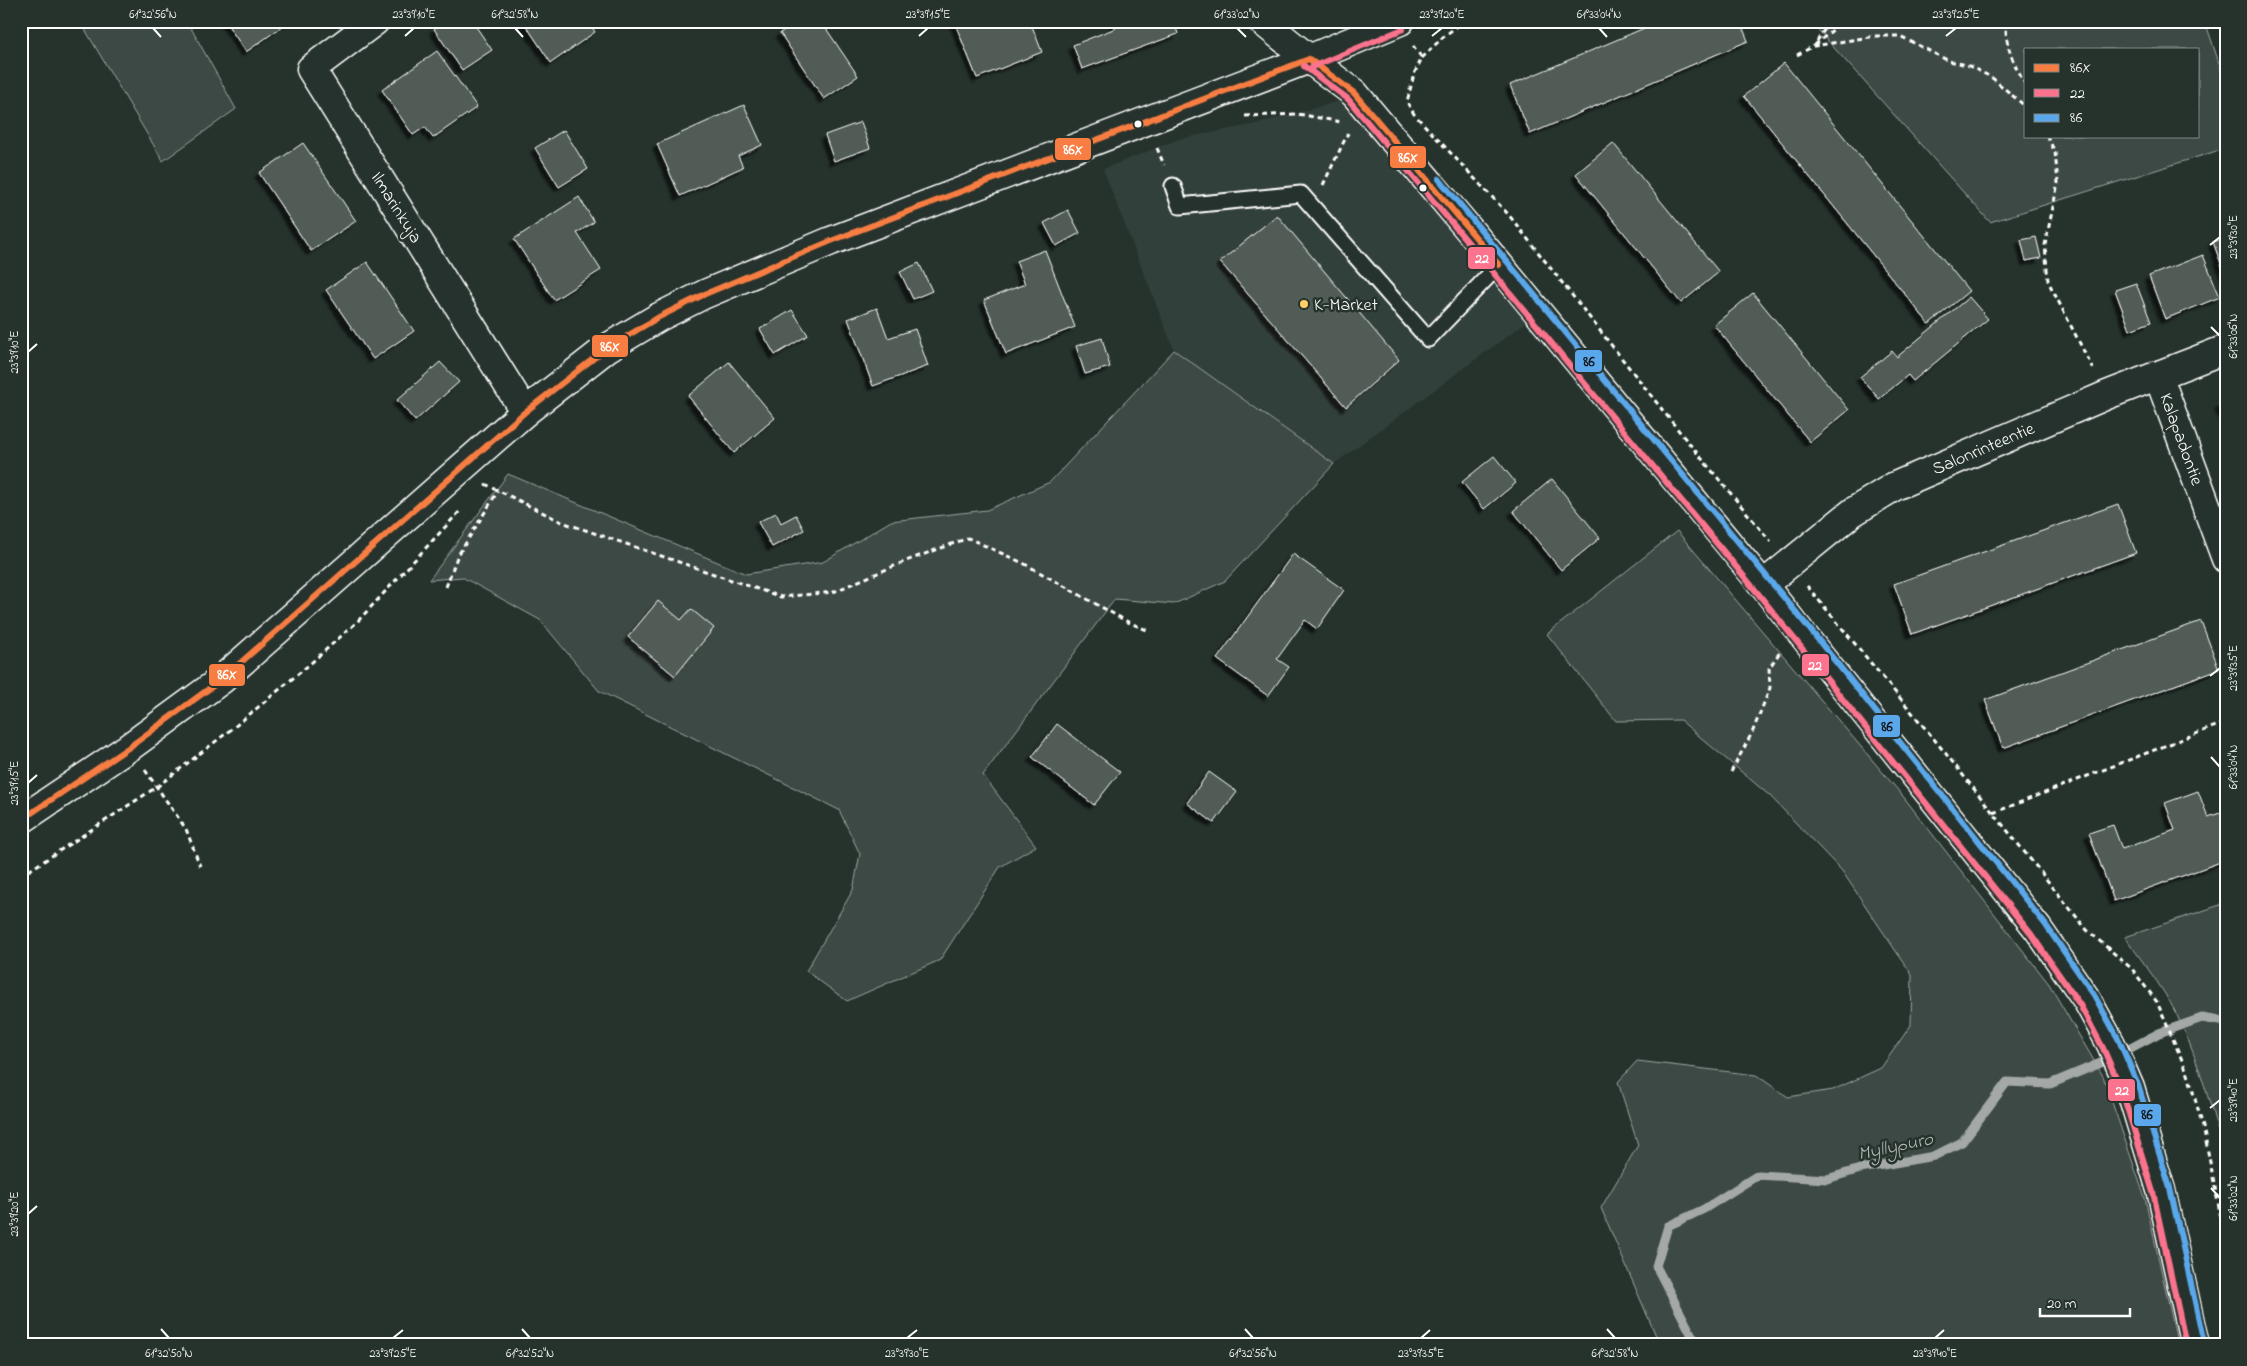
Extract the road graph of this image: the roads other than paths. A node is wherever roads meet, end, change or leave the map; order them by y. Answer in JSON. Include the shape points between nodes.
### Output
{"nodes":[{"id":1,"x":375,"y":21,"type":"edge"},
{"id":2,"x":1262,"y":21,"type":"edge"},
{"id":3,"x":1398,"y":22,"type":"edge"},
{"id":4,"x":1309,"y":59,"type":"junction"},
{"id":5,"x":1173,"y":186,"type":"road end"},
{"id":6,"x":1500,"y":265,"type":"junction"},
{"id":7,"x":2226,"y":349,"type":"edge"},
{"id":8,"x":2158,"y":376,"type":"junction"},
{"id":9,"x":525,"y":412,"type":"junction"},
{"id":10,"x":2226,"y":559,"type":"edge"},
{"id":11,"x":1763,"y":585,"type":"junction"},
{"id":12,"x":21,"y":820,"type":"edge"},
{"id":13,"x":2195,"y":1345,"type":"edge"}],
"edges":[{"from":1,"to":9,"type":"main road","name":"Ilmarinkuja","via":[[311,69]]},
{"from":2,"to":4,"type":"main road"},
{"from":3,"to":4,"type":"main road"},
{"from":4,"to":6,"type":"main road","via":[[1354,93],[1363,119]]},
{"from":4,"to":9,"type":"main road","via":[[840,237],[722,287],[659,317],[607,348]]},
{"from":5,"to":6,"type":"lane","via":[[1180,206],[1301,194],[1428,339]]},
{"from":6,"to":11,"type":"main road"},
{"from":7,"to":8,"type":"main road","name":"Salonrinteentie"},
{"from":8,"to":10,"type":"main road","name":"Kalapadontie"},
{"from":8,"to":11,"type":"main road","name":"Salonrinteentie","via":[[1896,486],[1853,512]]},
{"from":9,"to":12,"type":"main road","via":[[221,680]]},
{"from":11,"to":13,"type":"main road","via":[[2038,929],[2087,1000],[2130,1088],[2161,1190]]}]}
